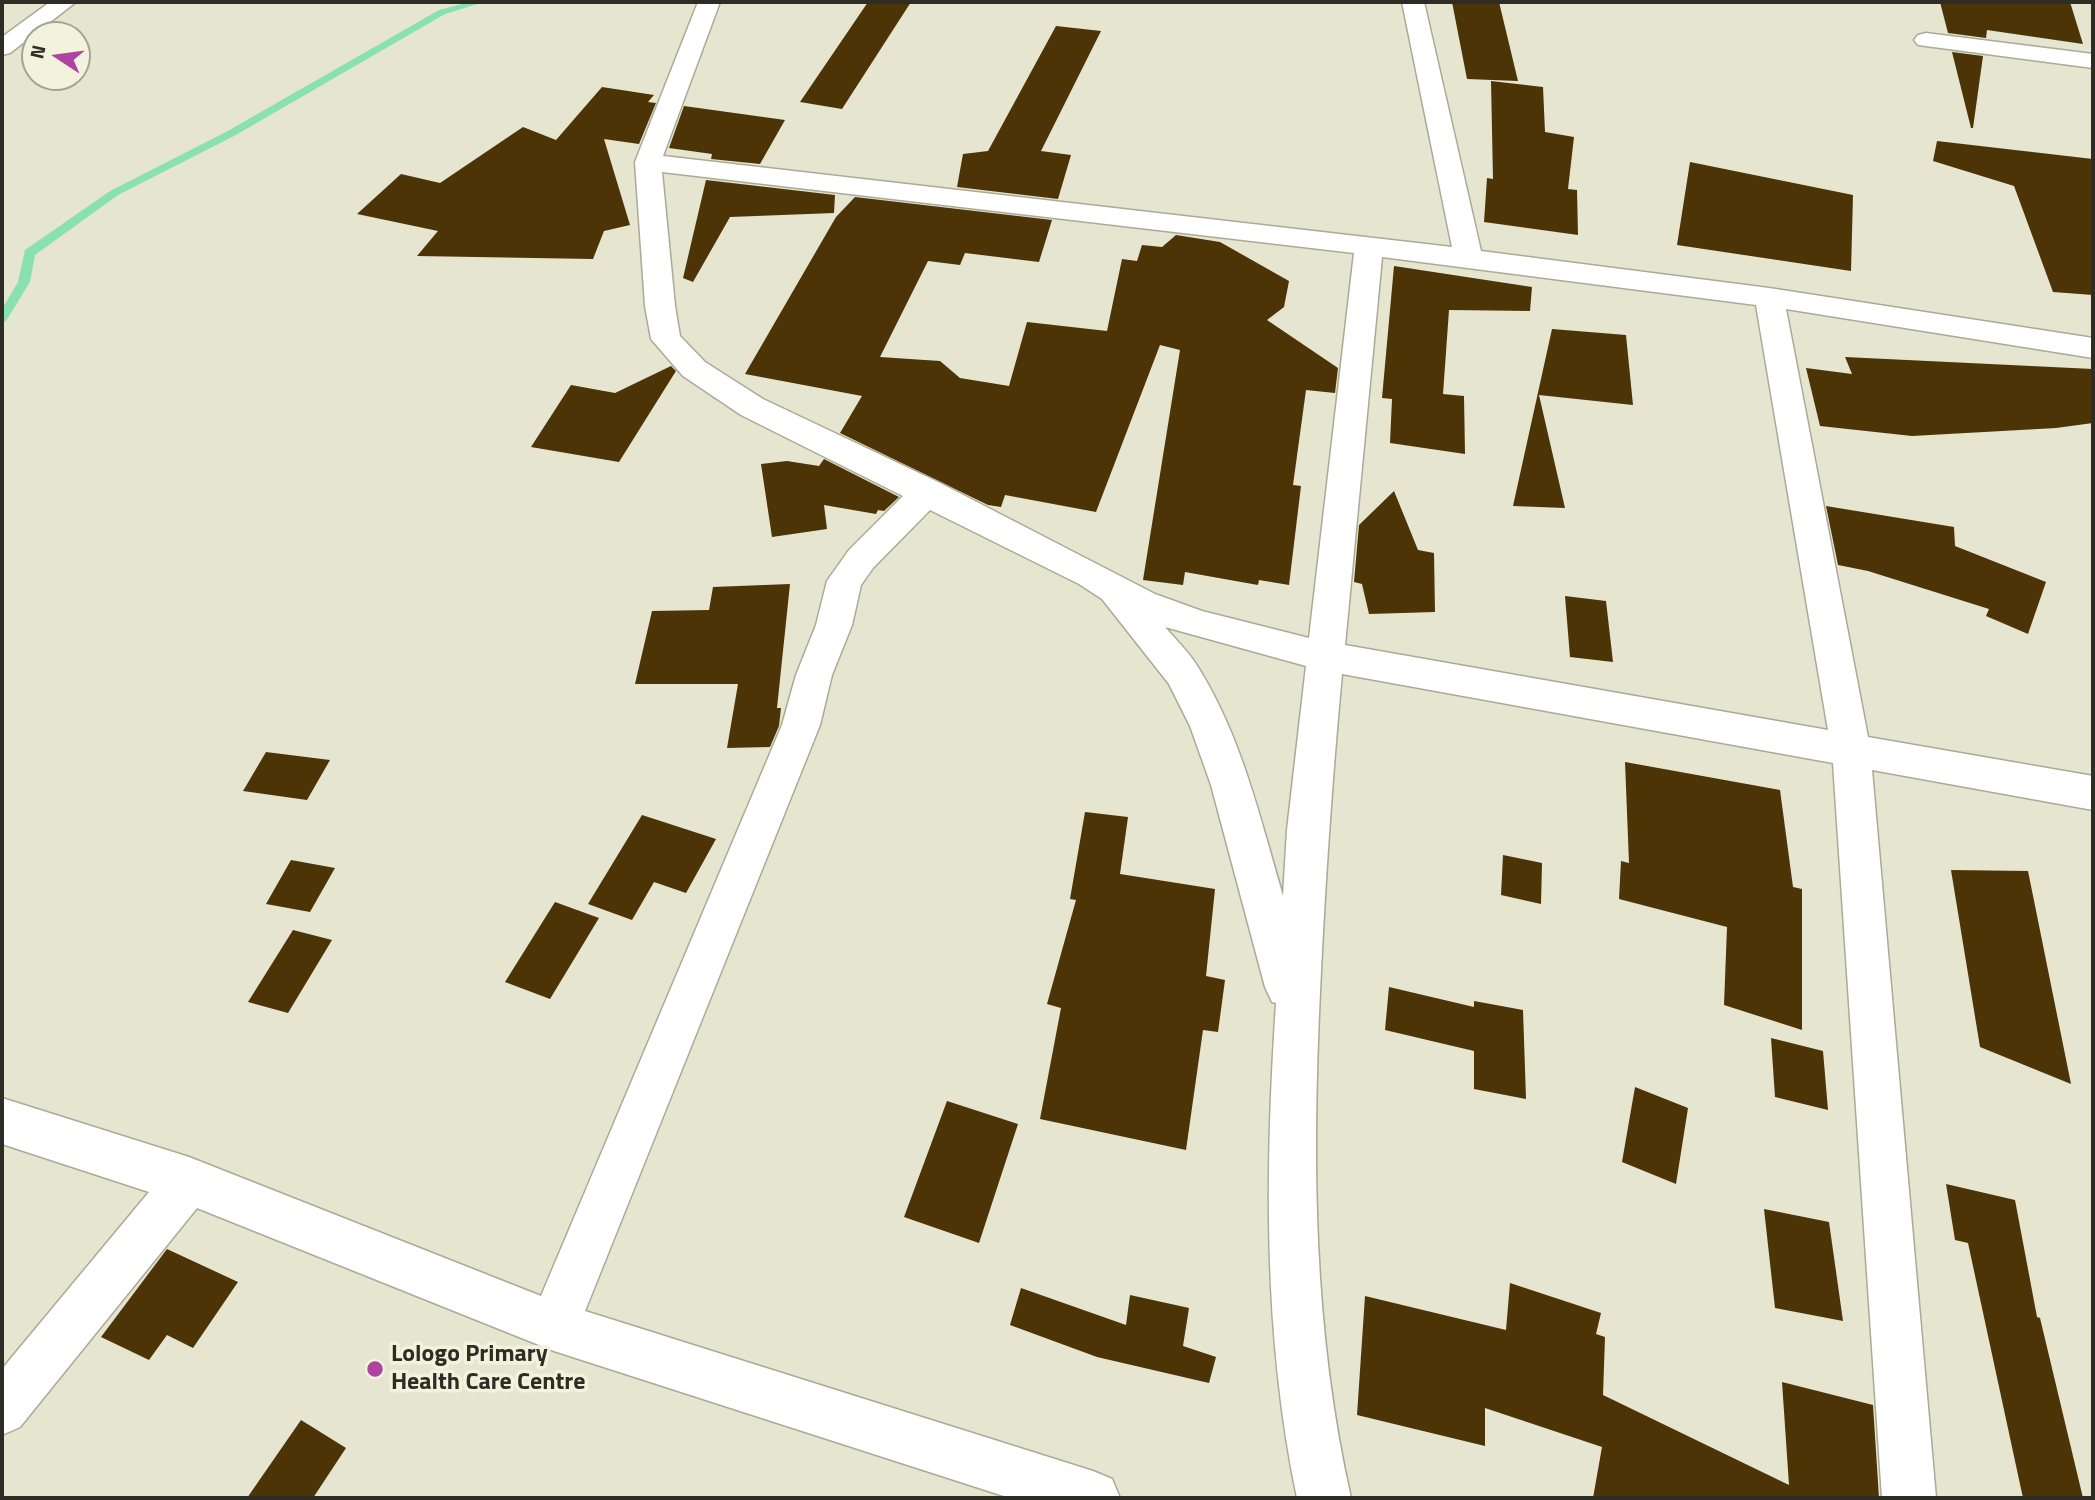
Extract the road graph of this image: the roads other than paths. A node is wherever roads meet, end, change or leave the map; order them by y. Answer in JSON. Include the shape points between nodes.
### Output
{"nodes":[{"id":1,"x":65,"y":2,"type":"edge"},
{"id":2,"x":709,"y":2,"type":"edge"},
{"id":3,"x":1413,"y":2,"type":"edge"},
{"id":4,"x":1926,"y":40,"type":"dead end"},
{"id":5,"x":2,"y":48,"type":"edge"},
{"id":6,"x":2093,"y":61,"type":"edge"},
{"id":7,"x":648,"y":162,"type":"junction"},
{"id":8,"x":1368,"y":245,"type":"junction"},
{"id":9,"x":1468,"y":258,"type":"junction"},
{"id":10,"x":1769,"y":297,"type":"junction"},
{"id":11,"x":2093,"y":348,"type":"edge"},
{"id":12,"x":928,"y":492,"type":"junction"},
{"id":13,"x":1115,"y":593,"type":"junction"},
{"id":14,"x":1323,"y":656,"type":"junction"},
{"id":15,"x":1851,"y":750,"type":"junction"},
{"id":16,"x":2093,"y":793,"type":"edge"},
{"id":17,"x":1296,"y":1019,"type":"junction"},
{"id":18,"x":2,"y":1121,"type":"edge"},
{"id":19,"x":189,"y":1181,"type":"junction"},
{"id":20,"x":554,"y":1326,"type":"junction"},
{"id":21,"x":2,"y":1409,"type":"edge"},
{"id":22,"x":1093,"y":1498,"type":"edge"},
{"id":23,"x":1324,"y":1498,"type":"edge"},
{"id":24,"x":1909,"y":1498,"type":"edge"}],
"edges":[{"from":1,"to":5,"type":"street"},
{"from":2,"to":7,"type":"street"},
{"from":3,"to":9,"type":"street"},
{"from":4,"to":6,"type":"street"},
{"from":7,"to":8,"type":"street"},
{"from":7,"to":12,"type":"street","via":[[666,339],[694,369],[752,407]]},
{"from":8,"to":9,"type":"street"},
{"from":8,"to":14,"type":"street"},
{"from":9,"to":10,"type":"street"},
{"from":10,"to":11,"type":"street"},
{"from":10,"to":15,"type":"street"},
{"from":12,"to":13,"type":"street","via":[[1091,575]]},
{"from":12,"to":20,"type":"street","via":[[844,581],[802,725]]},
{"from":13,"to":14,"type":"street","via":[[1214,627]]},
{"from":13,"to":17,"type":"street","via":[[1183,674],[1209,726],[1231,785]]},
{"from":14,"to":15,"type":"street"},
{"from":14,"to":17,"type":"street"},
{"from":15,"to":16,"type":"street"},
{"from":15,"to":24,"type":"street"},
{"from":17,"to":23,"type":"street","via":[[1291,1119],[1295,1300]]},
{"from":18,"to":19,"type":"street"},
{"from":19,"to":20,"type":"street"},
{"from":19,"to":21,"type":"street"},
{"from":20,"to":22,"type":"street"}]}
